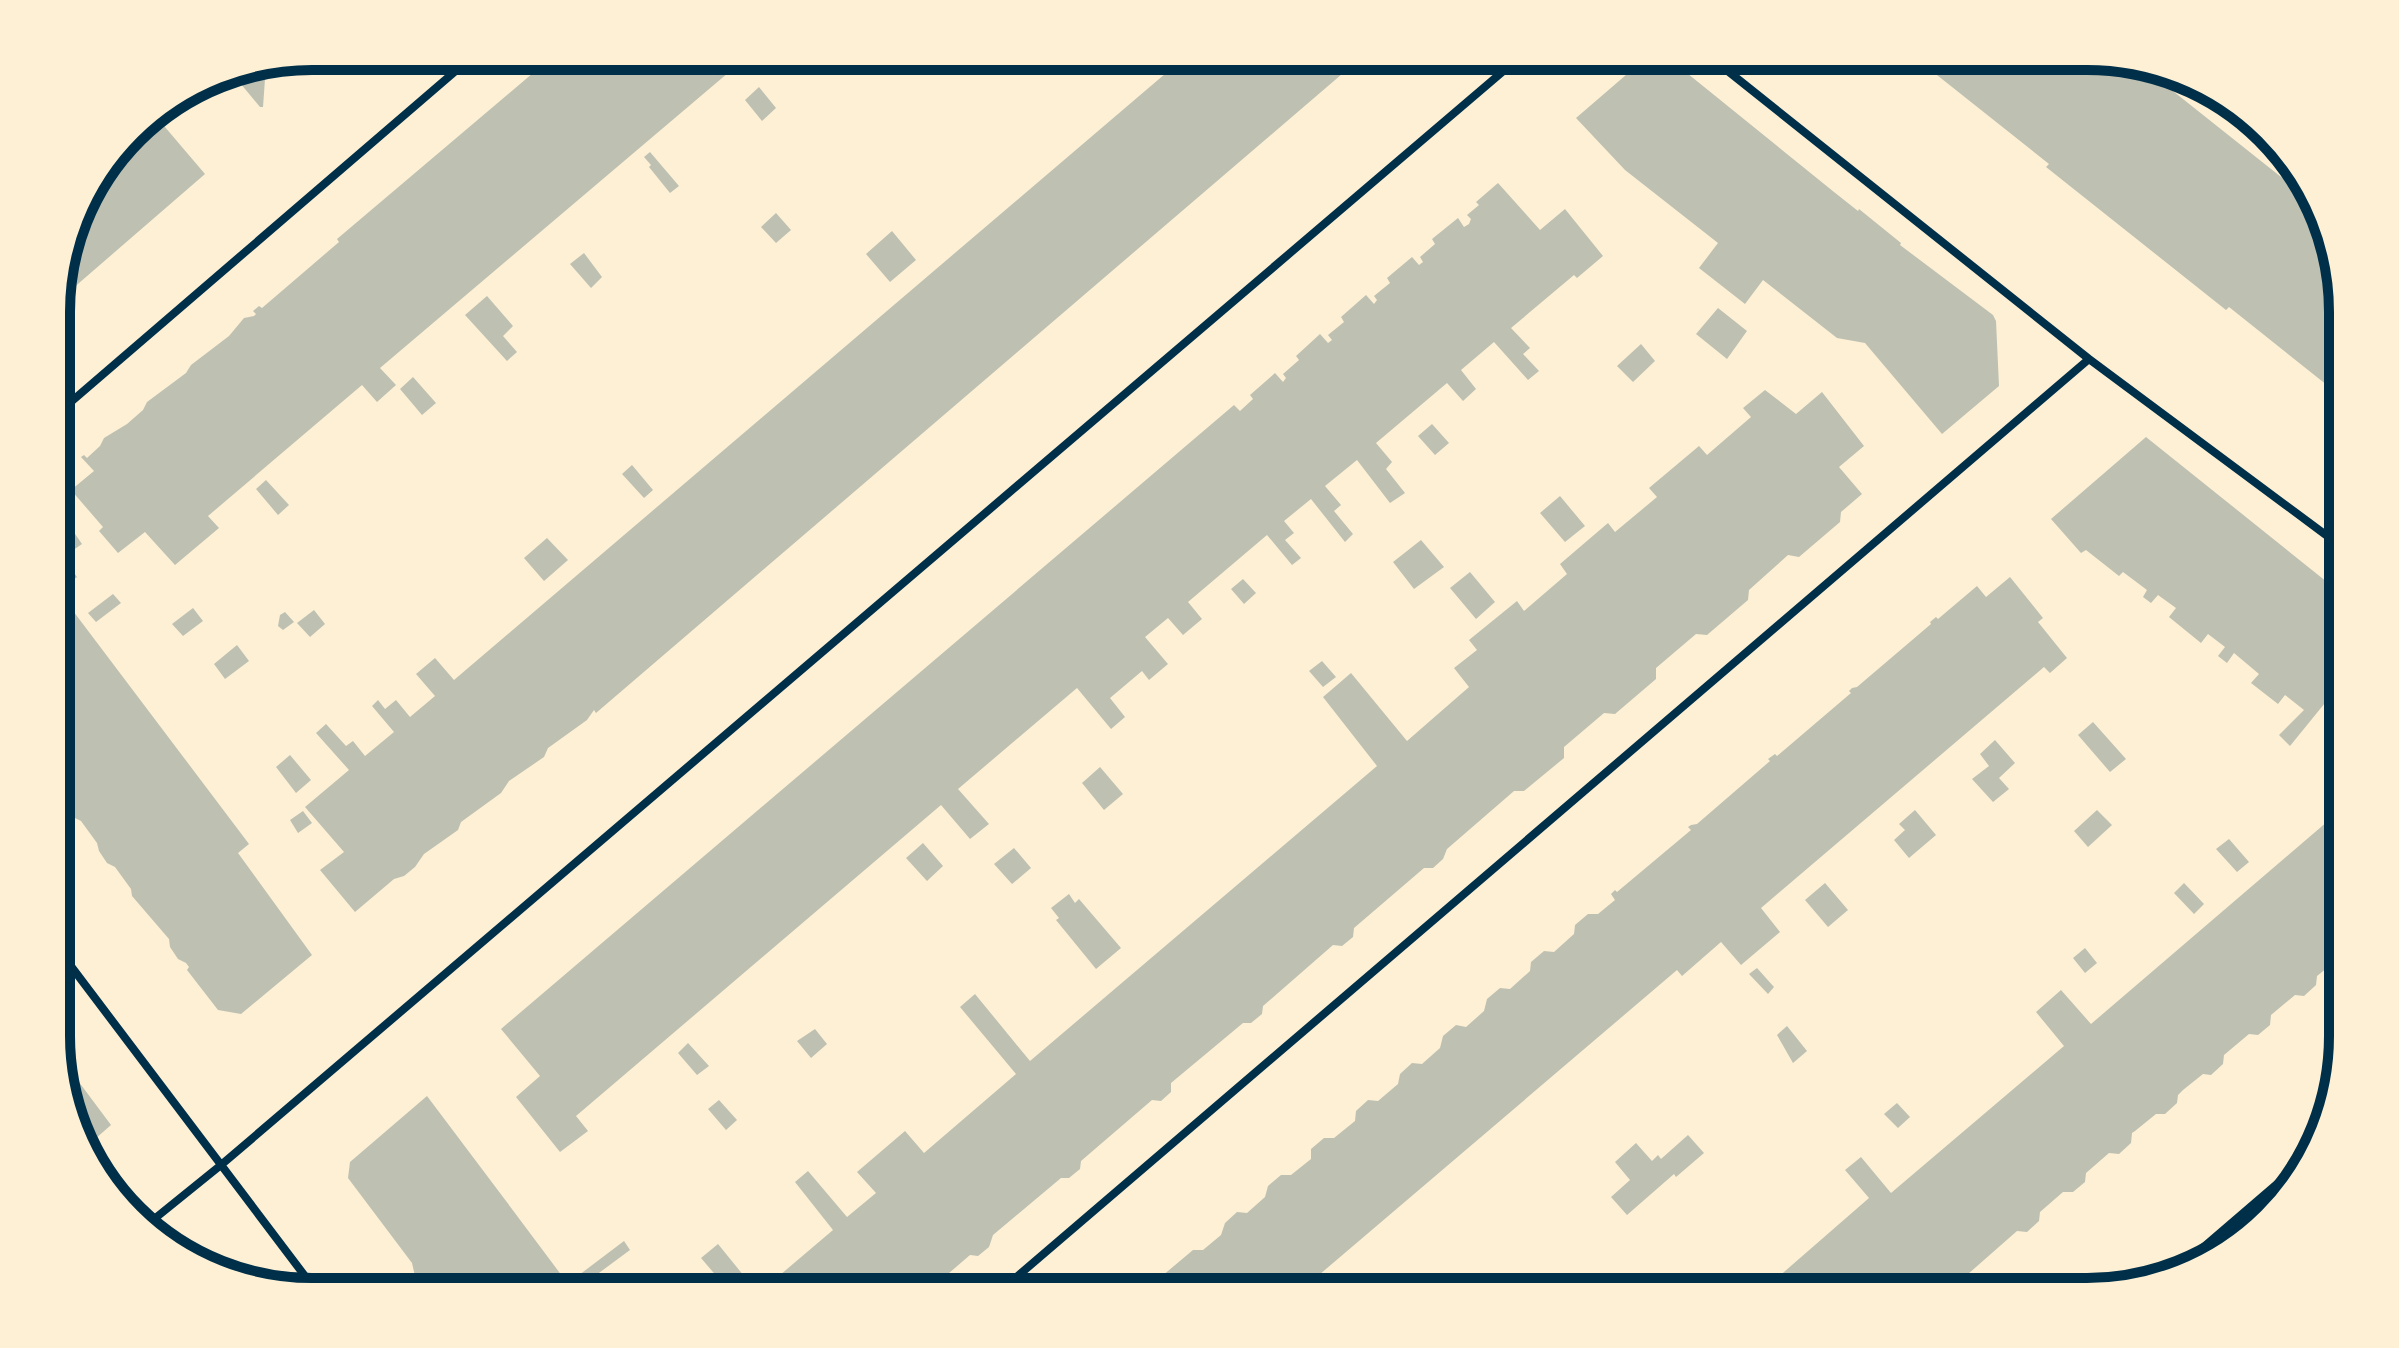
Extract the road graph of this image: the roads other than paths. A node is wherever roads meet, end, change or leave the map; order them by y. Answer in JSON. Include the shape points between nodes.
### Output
{"nodes":[{"id":1,"x":1504,"y":70,"type":"edge"},
{"id":2,"x":1727,"y":70,"type":"edge"},
{"id":3,"x":456,"y":71,"type":"edge"},
{"id":4,"x":2089,"y":359,"type":"junction"},
{"id":5,"x":70,"y":403,"type":"edge"},
{"id":6,"x":2328,"y":537,"type":"edge"},
{"id":7,"x":70,"y":965,"type":"edge"},
{"id":8,"x":221,"y":1165,"type":"junction"},
{"id":9,"x":2280,"y":1181,"type":"edge"},
{"id":10,"x":154,"y":1219,"type":"edge"},
{"id":11,"x":2200,"y":1250,"type":"edge"},
{"id":12,"x":306,"y":1278,"type":"edge"},
{"id":13,"x":1016,"y":1278,"type":"edge"}],
"edges":[{"from":1,"to":8,"type":"street"},
{"from":2,"to":4,"type":"street"},
{"from":3,"to":5,"type":"street"},
{"from":4,"to":6,"type":"street"},
{"from":4,"to":13,"type":"street"},
{"from":7,"to":8,"type":"street"},
{"from":8,"to":10,"type":"street"},
{"from":8,"to":12,"type":"street"},
{"from":9,"to":11,"type":"street"}]}
